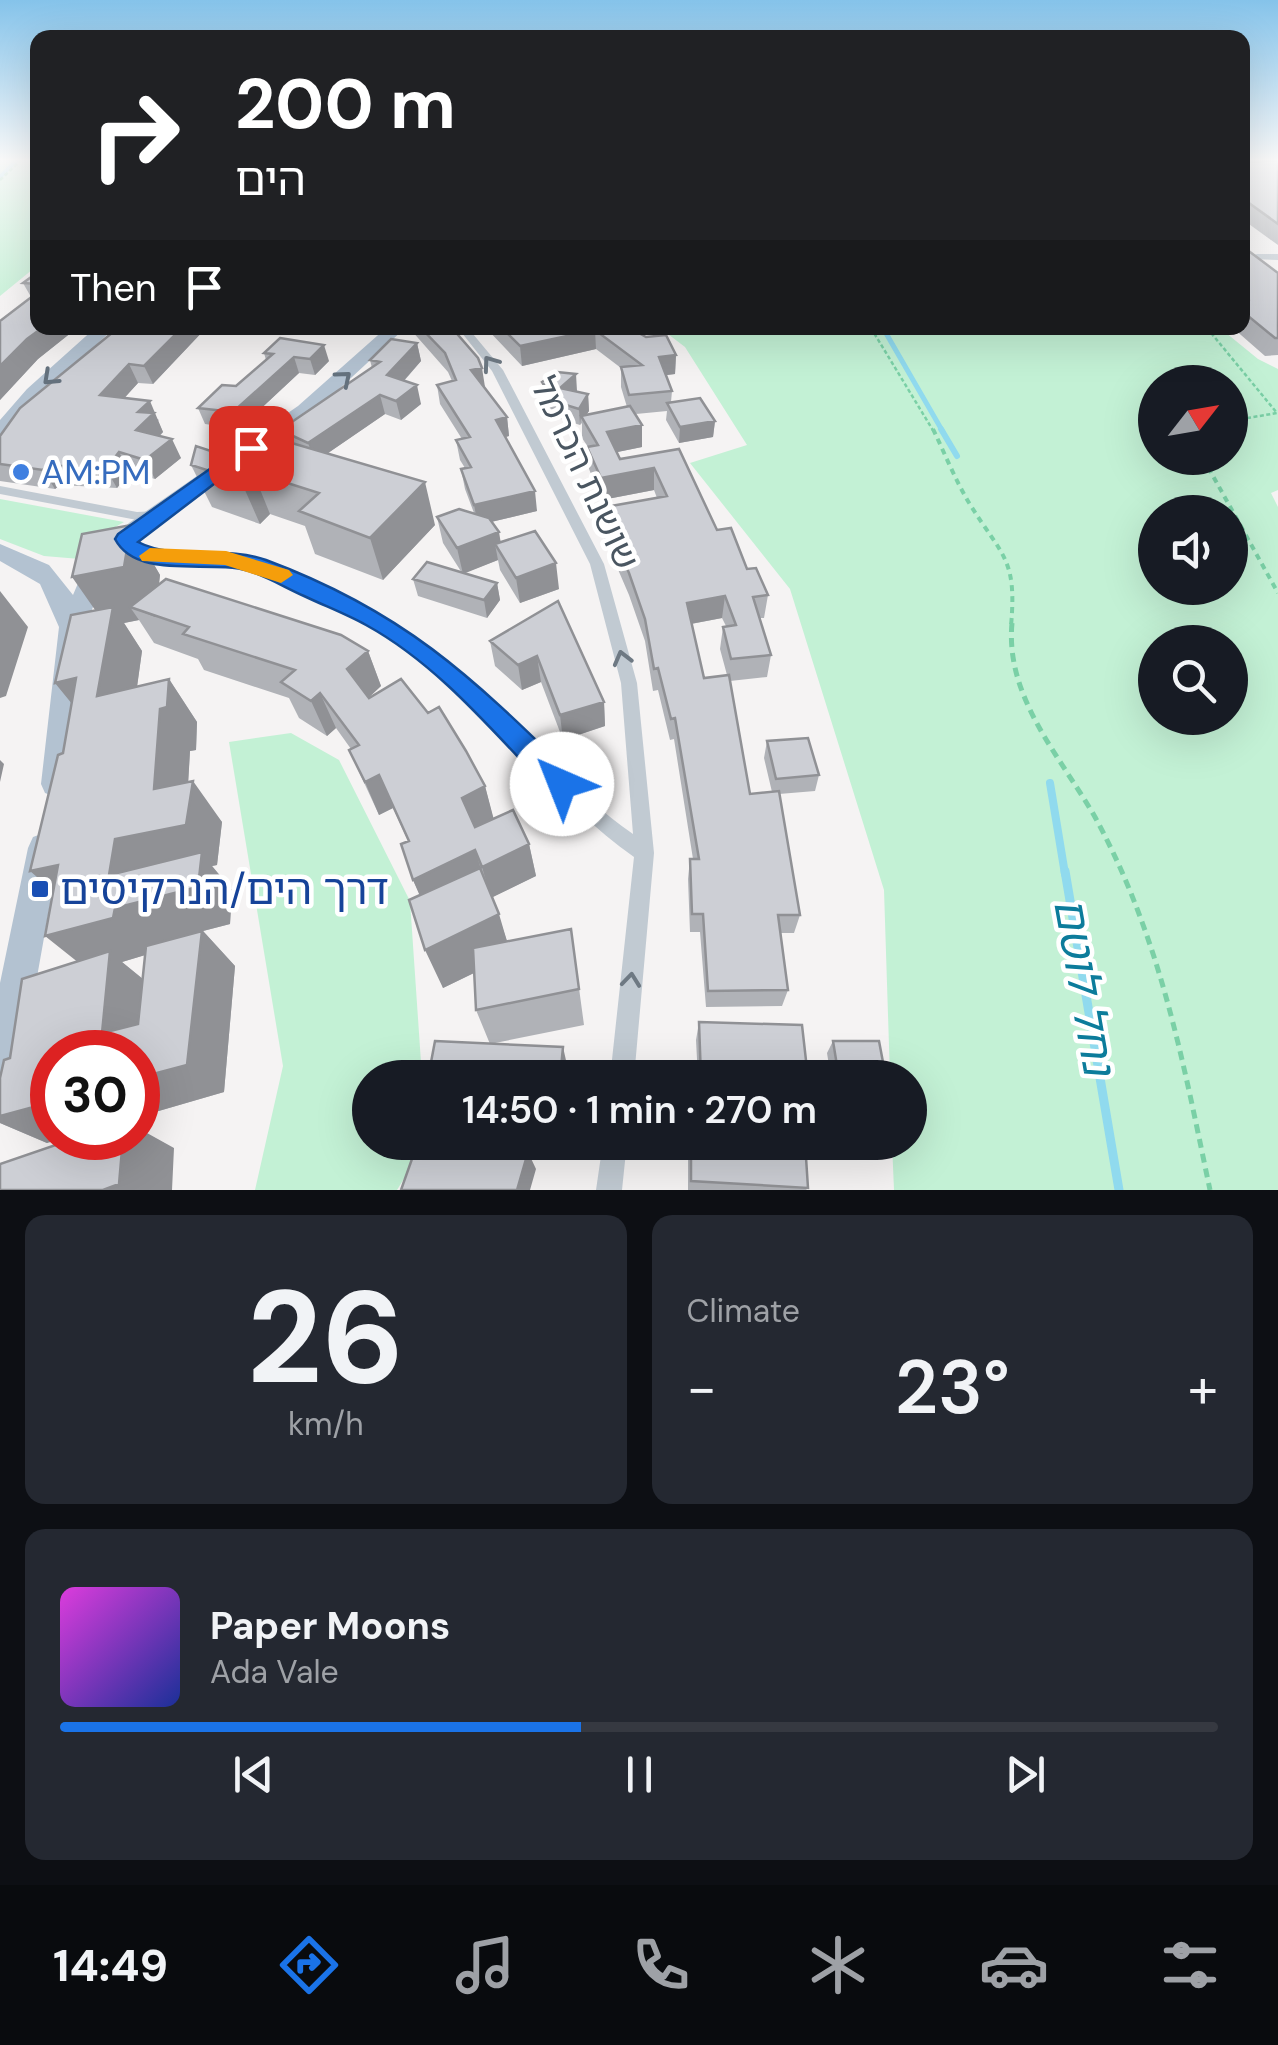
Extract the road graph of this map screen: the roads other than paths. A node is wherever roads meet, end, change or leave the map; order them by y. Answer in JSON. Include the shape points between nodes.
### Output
{"nodes":[{"id":1,"x":1250,"y":252,"type":"edge"},
{"id":2,"x":1278,"y":257,"type":"edge"},
{"id":3,"x":1257,"y":258,"type":"junction"},
{"id":4,"x":1278,"y":274,"type":"edge"},
{"id":5,"x":97,"y":335,"type":"edge"},
{"id":6,"x":388,"y":335,"type":"edge"},
{"id":7,"x":469,"y":335,"type":"edge"},
{"id":8,"x":0,"y":433,"type":"edge"},
{"id":9,"x":0,"y":490,"type":"edge"},
{"id":10,"x":156,"y":515,"type":"junction"},
{"id":11,"x":126,"y":539,"type":"junction"},
{"id":12,"x":0,"y":552,"type":"edge"},
{"id":13,"x":162,"y":558,"type":"junction"},
{"id":14,"x":42,"y":568,"type":"junction"},
{"id":15,"x":96,"y":568,"type":"junction"},
{"id":16,"x":72,"y":627,"type":"junction"},
{"id":17,"x":644,"y":853,"type":"junction"},
{"id":18,"x":624,"y":1060,"type":"edge"},
{"id":19,"x":0,"y":1078,"type":"edge"},
{"id":20,"x":613,"y":1160,"type":"edge"},
{"id":21,"x":610,"y":1190,"type":"edge"}],
"edges":[{"from":1,"to":3,"type":"street"},
{"from":2,"to":3,"type":"street"},
{"from":3,"to":4,"type":"street"},
{"from":5,"to":8,"type":"main road","one_way":true},
{"from":10,"to":6,"type":"main road","one_way":true,"via":[[305,410]]},
{"from":17,"to":7,"type":"street","name":"שושנת הכרמל","one_way":true,"via":[[629,683],[596,564],[497,370]]},
{"from":9,"to":10,"type":"street"},
{"from":10,"to":11,"type":"main road"},
{"from":11,"to":13,"type":"street","via":[[138,552]]},
{"from":11,"to":15,"type":"main road"},
{"from":12,"to":14,"type":"main road"},
{"from":13,"to":15,"type":"street"},
{"from":13,"to":17,"type":"street","via":[[226,558],[258,566],[376,619],[474,695],[581,804]]},
{"from":14,"to":15,"type":"main road"},
{"from":14,"to":16,"type":"main road","via":[[55,581]]},
{"from":15,"to":16,"type":"main road"},
{"from":16,"to":19,"type":"main road","via":[[63,746]]},
{"from":18,"to":17,"type":"street","name":"שושנת הכרמל","one_way":true},
{"from":20,"to":21,"type":"street"}]}
